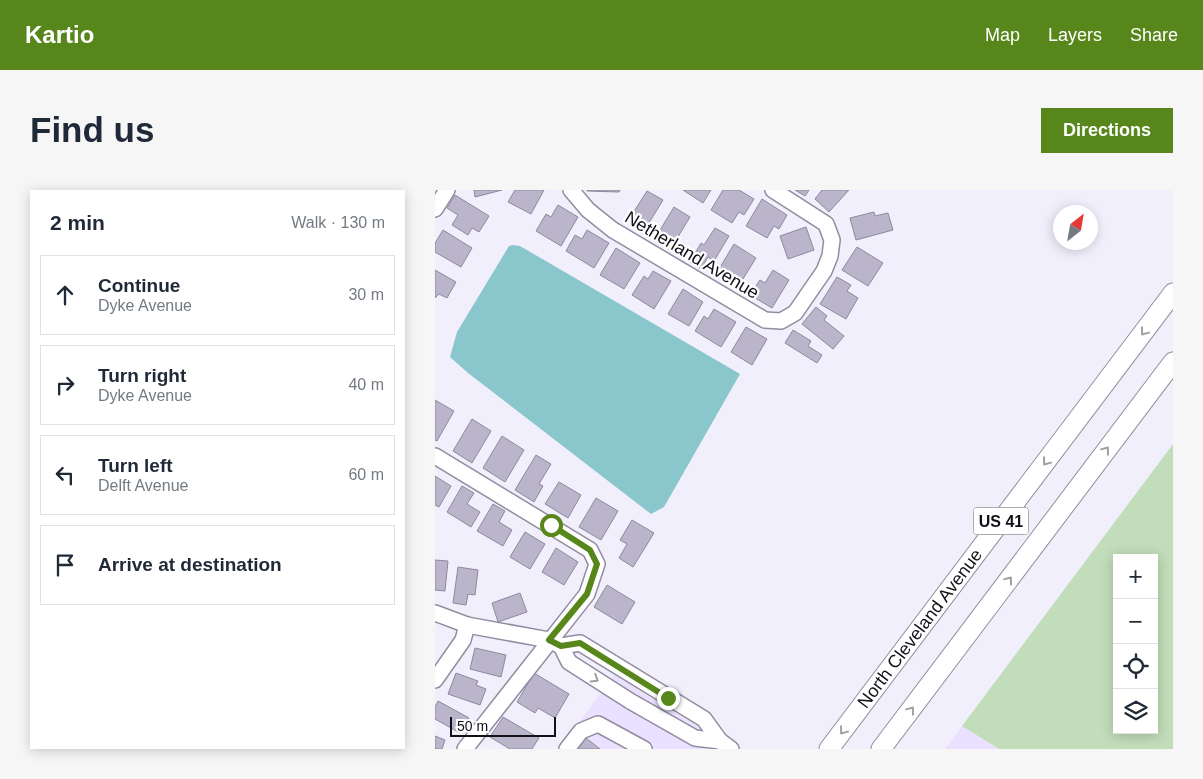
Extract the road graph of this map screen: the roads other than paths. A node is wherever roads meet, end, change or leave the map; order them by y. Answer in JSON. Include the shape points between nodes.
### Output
{"nodes":[{"id":1,"x":447,"y":190,"type":"edge"},
{"id":2,"x":571,"y":190,"type":"edge"},
{"id":3,"x":773,"y":190,"type":"edge"},
{"id":4,"x":435,"y":209,"type":"edge"},
{"id":5,"x":1173,"y":293,"type":"edge"},
{"id":6,"x":1173,"y":362,"type":"edge"},
{"id":7,"x":435,"y":456,"type":"edge"},
{"id":8,"x":435,"y":613,"type":"edge"},
{"id":9,"x":467,"y":624,"type":"junction"},
{"id":10,"x":555,"y":643,"type":"junction"},
{"id":11,"x":435,"y":680,"type":"edge"},
{"id":12,"x":668,"y":698,"type":"junction"},
{"id":13,"x":657,"y":716,"type":"junction"},
{"id":14,"x":725,"y":745,"type":"edge"},
{"id":15,"x":465,"y":749,"type":"edge"},
{"id":16,"x":567,"y":749,"type":"edge"},
{"id":17,"x":644,"y":749,"type":"edge"},
{"id":18,"x":829,"y":749,"type":"edge"},
{"id":19,"x":881,"y":749,"type":"edge"}],
"edges":[{"from":1,"to":4,"type":"street"},
{"from":2,"to":3,"type":"street","name":"Netherland Avenue","via":[[588,210],[613,230],[765,320],[781,321],[795,313],[823,271],[830,256],[832,240],[826,224]]},
{"from":5,"to":18,"type":"main road","name":"North Cleveland Avenue","number":"US 41","one_way":true},
{"from":19,"to":6,"type":"main road","number":"US 41","one_way":true},
{"from":7,"to":10,"type":"street","via":[[590,550],[597,564],[587,594]]},
{"from":8,"to":9,"type":"street"},
{"from":9,"to":10,"type":"street"},
{"from":9,"to":11,"type":"street","via":[[463,640]]},
{"from":10,"to":12,"type":"street","via":[[580,643]]},
{"from":10,"to":13,"type":"street","one_way":true,"via":[[569,662]]},
{"from":10,"to":15,"type":"street"},
{"from":12,"to":13,"type":"street"},
{"from":12,"to":14,"type":"street","via":[[704,719]]},
{"from":13,"to":14,"type":"street","via":[[695,738]]},
{"from":16,"to":17,"type":"street","via":[[581,731],[598,724]]}]}
